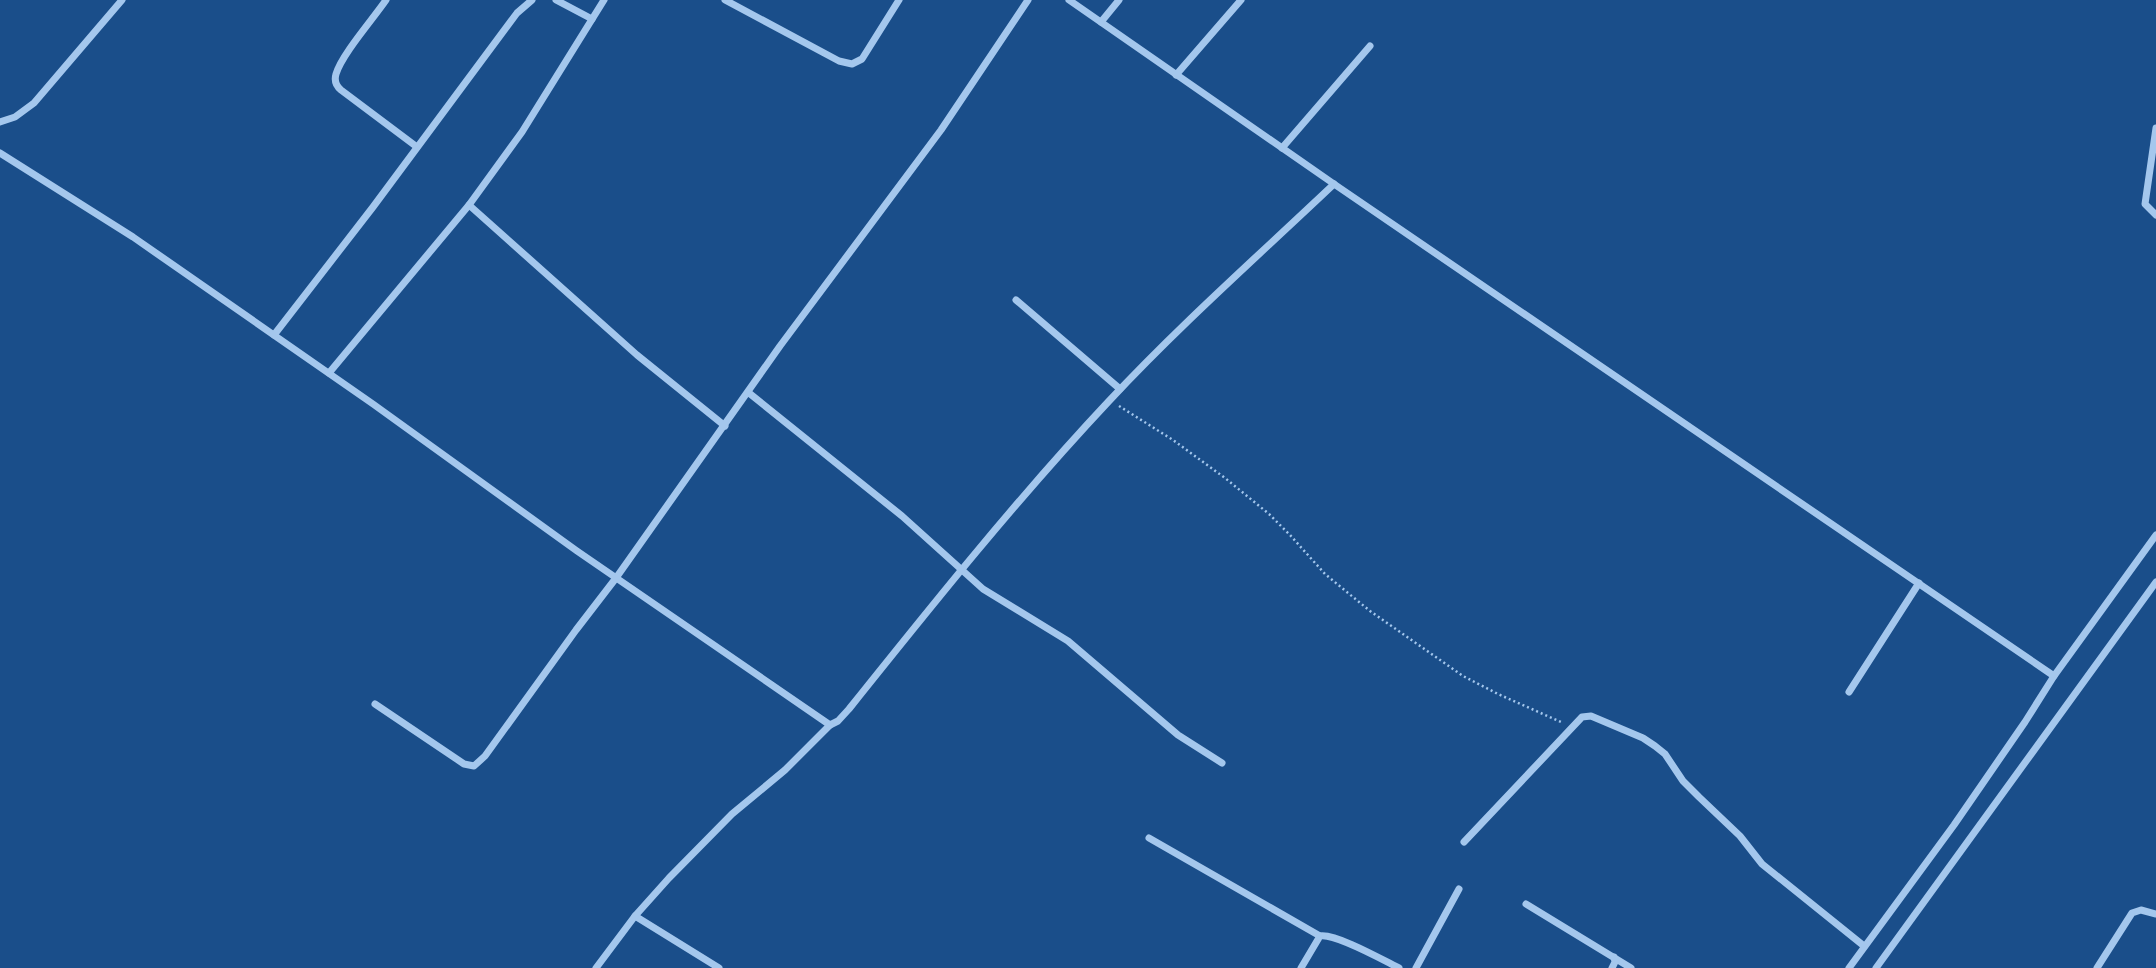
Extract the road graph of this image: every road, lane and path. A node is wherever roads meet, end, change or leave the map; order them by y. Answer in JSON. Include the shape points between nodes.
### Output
{"nodes":[{"id":1,"x":122,"y":0,"type":"edge"},
{"id":2,"x":386,"y":0,"type":"edge"},
{"id":3,"x":532,"y":0,"type":"edge"},
{"id":4,"x":556,"y":0,"type":"edge"},
{"id":5,"x":604,"y":0,"type":"edge"},
{"id":6,"x":725,"y":0,"type":"edge"},
{"id":7,"x":899,"y":0,"type":"edge"},
{"id":8,"x":1028,"y":0,"type":"edge"},
{"id":9,"x":1069,"y":0,"type":"edge"},
{"id":10,"x":1119,"y":0,"type":"edge"},
{"id":11,"x":1241,"y":0,"type":"edge"},
{"id":12,"x":592,"y":19,"type":"junction"},
{"id":13,"x":1101,"y":22,"type":"junction"},
{"id":14,"x":1370,"y":46,"type":"dead end"},
{"id":15,"x":1176,"y":75,"type":"junction"},
{"id":16,"x":0,"y":122,"type":"edge"},
{"id":17,"x":2156,"y":128,"type":"edge"},
{"id":18,"x":417,"y":147,"type":"junction"},
{"id":19,"x":1282,"y":148,"type":"junction"},
{"id":20,"x":0,"y":153,"type":"edge"},
{"id":21,"x":1334,"y":184,"type":"junction"},
{"id":22,"x":469,"y":206,"type":"junction"},
{"id":23,"x":2156,"y":215,"type":"edge"},
{"id":24,"x":1016,"y":300,"type":"dead end"},
{"id":25,"x":274,"y":335,"type":"junction"},
{"id":26,"x":329,"y":373,"type":"junction"},
{"id":27,"x":1120,"y":389,"type":"junction"},
{"id":28,"x":748,"y":393,"type":"junction"},
{"id":29,"x":1110,"y":400,"type":"junction"},
{"id":30,"x":725,"y":426,"type":"junction"},
{"id":31,"x":2156,"y":535,"type":"edge"},
{"id":32,"x":962,"y":571,"type":"junction"},
{"id":33,"x":616,"y":578,"type":"junction"},
{"id":34,"x":2156,"y":582,"type":"edge"},
{"id":35,"x":1919,"y":583,"type":"junction"},
{"id":36,"x":2054,"y":676,"type":"junction"},
{"id":37,"x":1849,"y":692,"type":"dead end"},
{"id":38,"x":375,"y":704,"type":"dead end"},
{"id":39,"x":830,"y":725,"type":"junction"},
{"id":40,"x":1573,"y":727,"type":"junction"},
{"id":41,"x":1222,"y":763,"type":"dead end"},
{"id":42,"x":1149,"y":838,"type":"dead end"},
{"id":43,"x":1464,"y":842,"type":"dead end"},
{"id":44,"x":1459,"y":889,"type":"dead end"},
{"id":45,"x":1526,"y":904,"type":"dead end"},
{"id":46,"x":2156,"y":914,"type":"edge"},
{"id":47,"x":635,"y":916,"type":"junction"},
{"id":48,"x":1320,"y":936,"type":"junction"},
{"id":49,"x":1864,"y":946,"type":"junction"},
{"id":50,"x":1614,"y":957,"type":"junction"},
{"id":51,"x":596,"y":968,"type":"edge"},
{"id":52,"x":719,"y":968,"type":"edge"},
{"id":53,"x":1301,"y":968,"type":"edge"},
{"id":54,"x":1399,"y":968,"type":"edge"},
{"id":55,"x":1416,"y":968,"type":"edge"},
{"id":56,"x":1612,"y":968,"type":"edge"},
{"id":57,"x":1631,"y":968,"type":"edge"},
{"id":58,"x":1849,"y":968,"type":"edge"},
{"id":59,"x":1876,"y":968,"type":"edge"},
{"id":60,"x":2098,"y":968,"type":"edge"}],
"edges":[{"from":1,"to":16,"type":"street","via":[[34,103],[15,117]]},
{"from":2,"to":18,"type":"street","via":[[341,62],[335,81],[341,90]]},
{"from":3,"to":18,"type":"street","via":[[517,13]]},
{"from":4,"to":12,"type":"street"},
{"from":5,"to":12,"type":"street"},
{"from":6,"to":7,"type":"street","via":[[839,61],[852,64],[862,59]]},
{"from":8,"to":28,"type":"street","via":[[941,130],[780,346]]},
{"from":9,"to":13,"type":"street"},
{"from":10,"to":13,"type":"street"},
{"from":11,"to":15,"type":"street"},
{"from":12,"to":22,"type":"street","via":[[522,132]]},
{"from":13,"to":15,"type":"street"},
{"from":14,"to":19,"type":"street"},
{"from":15,"to":19,"type":"street"},
{"from":17,"to":23,"type":"street","via":[[2144,204]]},
{"from":18,"to":25,"type":"street"},
{"from":19,"to":21,"type":"street"},
{"from":20,"to":25,"type":"street","via":[[133,237]]},
{"from":21,"to":27,"type":"street"},
{"from":21,"to":35,"type":"street"},
{"from":22,"to":26,"type":"street"},
{"from":22,"to":30,"type":"street","via":[[631,350]]},
{"from":24,"to":27,"type":"street"},
{"from":25,"to":26,"type":"street"},
{"from":26,"to":33,"type":"street"},
{"from":27,"to":29,"type":"street"},
{"from":28,"to":30,"type":"street"},
{"from":28,"to":32,"type":"street","via":[[902,516]]},
{"from":29,"to":32,"type":"street","via":[[1050,466]]},
{"from":29,"to":40,"type":"path","via":[[1173,440],[1224,478],[1268,514],[1325,574],[1370,612],[1463,676]]},
{"from":30,"to":33,"type":"street"},
{"from":31,"to":36,"type":"street"},
{"from":32,"to":39,"type":"street","via":[[849,709],[838,721]]},
{"from":32,"to":41,"type":"street","via":[[983,589],[1068,641],[1178,734]]},
{"from":33,"to":38,"type":"street","via":[[479,764],[464,764]]},
{"from":33,"to":39,"type":"street"},
{"from":34,"to":59,"type":"street"},
{"from":35,"to":36,"type":"street"},
{"from":35,"to":37,"type":"street"},
{"from":36,"to":49,"type":"street","via":[[2026,722]]},
{"from":39,"to":47,"type":"street","via":[[785,770],[732,814]]},
{"from":40,"to":43,"type":"street"},
{"from":40,"to":49,"type":"street","via":[[1582,717],[1591,716],[1643,738],[1655,746],[1665,754],[1683,781],[1740,836],[1762,864]]},
{"from":42,"to":48,"type":"street"},
{"from":44,"to":55,"type":"street"},
{"from":45,"to":50,"type":"street"},
{"from":46,"to":60,"type":"street","via":[[2141,910],[2132,913]]},
{"from":47,"to":51,"type":"street"},
{"from":47,"to":52,"type":"street"},
{"from":48,"to":53,"type":"street"},
{"from":48,"to":54,"type":"street","via":[[1337,939]]},
{"from":49,"to":58,"type":"street"},
{"from":50,"to":56,"type":"street","via":[[1616,962]]},
{"from":50,"to":57,"type":"street"}]}
